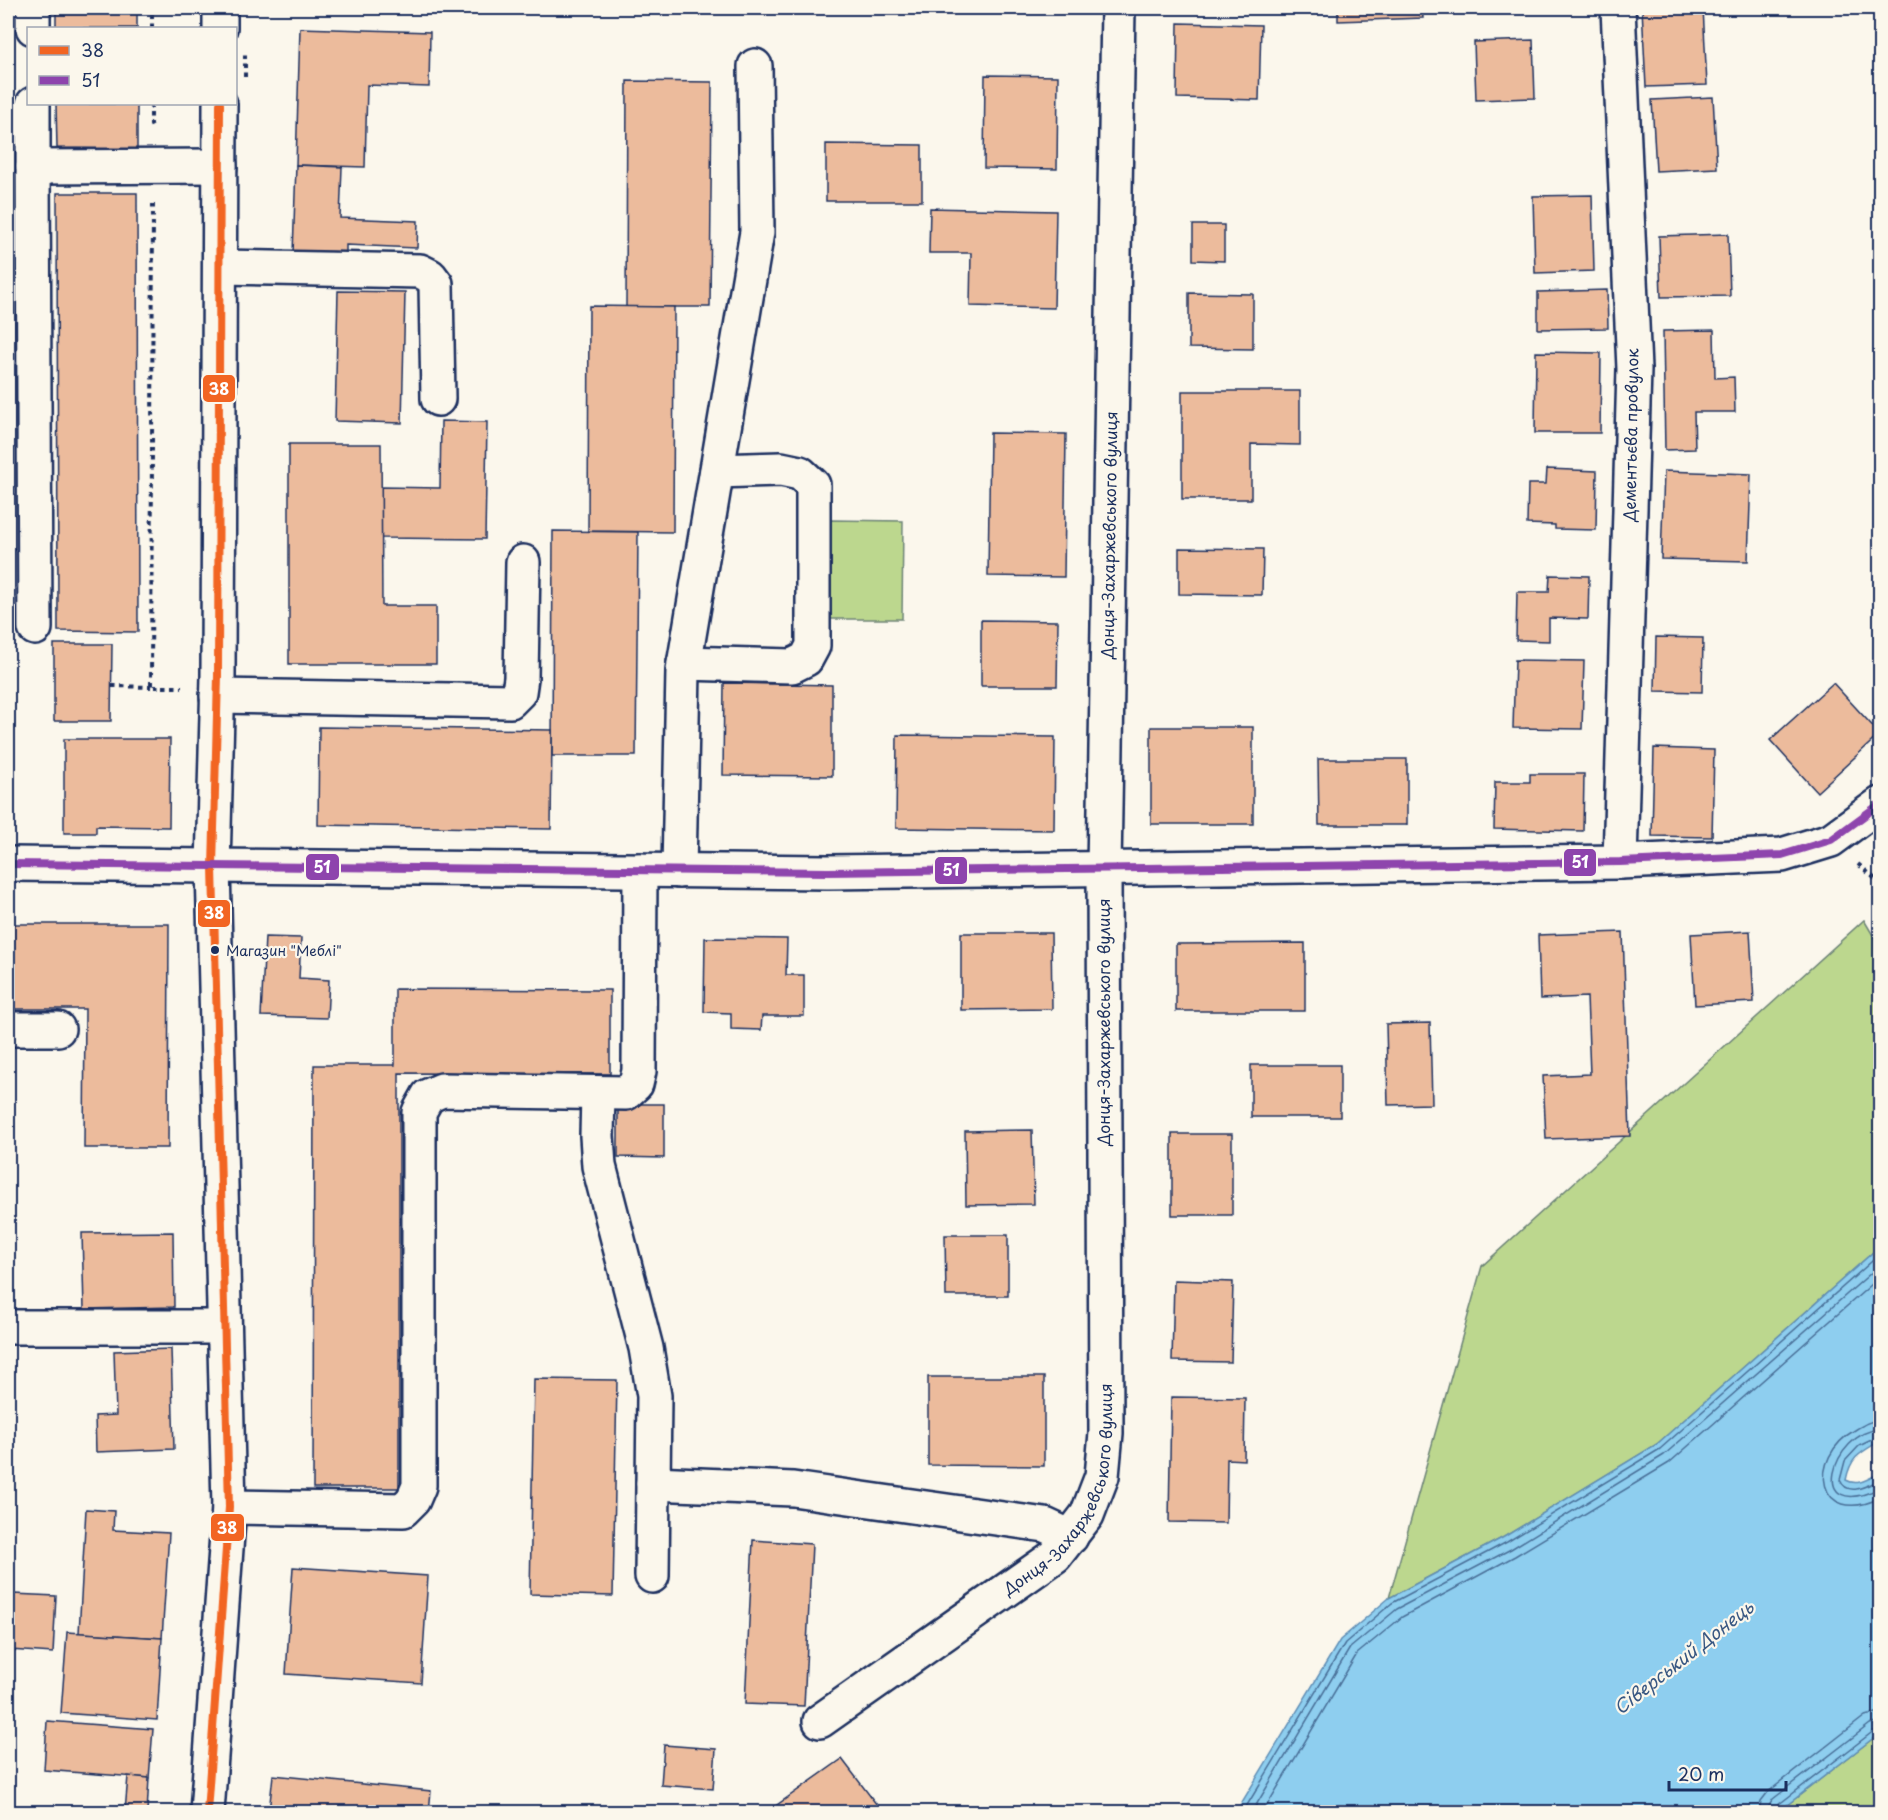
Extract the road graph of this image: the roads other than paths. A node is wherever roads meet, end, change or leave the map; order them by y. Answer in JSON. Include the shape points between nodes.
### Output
{"nodes":[{"id":1,"x":33,"y":8,"type":"edge"},
{"id":2,"x":220,"y":8,"type":"edge"},
{"id":3,"x":1118,"y":8,"type":"edge"},
{"id":4,"x":1618,"y":8,"type":"edge"},
{"id":5,"x":33,"y":27,"type":"edge"},
{"id":6,"x":220,"y":27,"type":"edge"},
{"id":7,"x":755,"y":66,"type":"dead end"},
{"id":8,"x":33,"y":105,"type":"edge"},
{"id":9,"x":220,"y":105,"type":"edge"},
{"id":10,"x":220,"y":166,"type":"junction"},
{"id":11,"x":33,"y":167,"type":"junction"},
{"id":12,"x":20,"y":251,"type":"edge"},
{"id":13,"x":220,"y":267,"type":"junction"},
{"id":14,"x":438,"y":399,"type":"dead end"},
{"id":15,"x":717,"y":471,"type":"junction"},
{"id":16,"x":523,"y":562,"type":"dead end"},
{"id":17,"x":34,"y":628,"type":"dead end"},
{"id":18,"x":684,"y":663,"type":"junction"},
{"id":19,"x":204,"y":692,"type":"junction"},
{"id":20,"x":1881,"y":804,"type":"edge"},
{"id":21,"x":1620,"y":862,"type":"junction"},
{"id":22,"x":8,"y":864,"type":"edge"},
{"id":23,"x":213,"y":867,"type":"junction"},
{"id":24,"x":640,"y":870,"type":"junction"},
{"id":25,"x":1104,"y":870,"type":"junction"},
{"id":26,"x":679,"y":871,"type":"junction"},
{"id":27,"x":8,"y":1029,"type":"edge"},
{"id":28,"x":58,"y":1029,"type":"dead end"},
{"id":29,"x":598,"y":1093,"type":"junction"},
{"id":30,"x":8,"y":1327,"type":"edge"},
{"id":31,"x":224,"y":1327,"type":"junction"},
{"id":32,"x":653,"y":1483,"type":"junction"},
{"id":33,"x":229,"y":1507,"type":"junction"},
{"id":34,"x":1071,"y":1537,"type":"junction"},
{"id":35,"x":652,"y":1576,"type":"dead end"},
{"id":36,"x":820,"y":1721,"type":"dead end"},
{"id":37,"x":207,"y":1812,"type":"edge"}],
"edges":[{"from":1,"to":5,"type":"street"},
{"from":2,"to":6,"type":"street"},
{"from":3,"to":25,"type":"street","name":"Донця-Захаржевського вулиця"},
{"from":4,"to":21,"type":"street","name":"Дементьєва провулок","via":[[1634,369]]},
{"from":7,"to":15,"type":"street","via":[[757,232]]},
{"from":8,"to":11,"type":"street"},
{"from":9,"to":10,"type":"street"},
{"from":10,"to":11,"type":"street"},
{"from":10,"to":13,"type":"street"},
{"from":11,"to":12,"type":"street"},
{"from":12,"to":17,"type":"street"},
{"from":13,"to":14,"type":"street","via":[[420,271],[430,276],[436,284]]},
{"from":13,"to":19,"type":"street"},
{"from":15,"to":18,"type":"street"},
{"from":15,"to":18,"type":"street","via":[[781,469],[800,473],[813,485],[813,646],[806,659],[792,666]]},
{"from":16,"to":19,"type":"street","via":[[521,678],[519,692],[510,701]]},
{"from":18,"to":26,"type":"street"},
{"from":19,"to":23,"type":"street"},
{"from":20,"to":21,"type":"street","via":[[1831,840],[1782,855]]},
{"from":21,"to":25,"type":"street"},
{"from":22,"to":23,"type":"street"},
{"from":23,"to":24,"type":"street"},
{"from":23,"to":31,"type":"street"},
{"from":24,"to":26,"type":"street"},
{"from":24,"to":29,"type":"street","via":[[639,1071],[636,1084],[626,1093]]},
{"from":25,"to":26,"type":"street"},
{"from":25,"to":34,"type":"street","name":"Донця-Захаржевського вулиця","via":[[1106,1433],[1102,1476],[1087,1515]]},
{"from":27,"to":28,"type":"street"},
{"from":29,"to":32,"type":"street","via":[[599,1166],[646,1348],[654,1396]]},
{"from":29,"to":33,"type":"street","via":[[442,1089],[428,1096],[419,1112],[419,1486],[413,1500],[403,1510]]},
{"from":30,"to":31,"type":"street"},
{"from":31,"to":33,"type":"street"},
{"from":32,"to":34,"type":"street","via":[[793,1489],[1045,1525]]},
{"from":32,"to":35,"type":"street"},
{"from":33,"to":37,"type":"street"},
{"from":34,"to":36,"type":"street","name":"Донця-Захаржевського вулиця","via":[[1055,1556]]}]}
